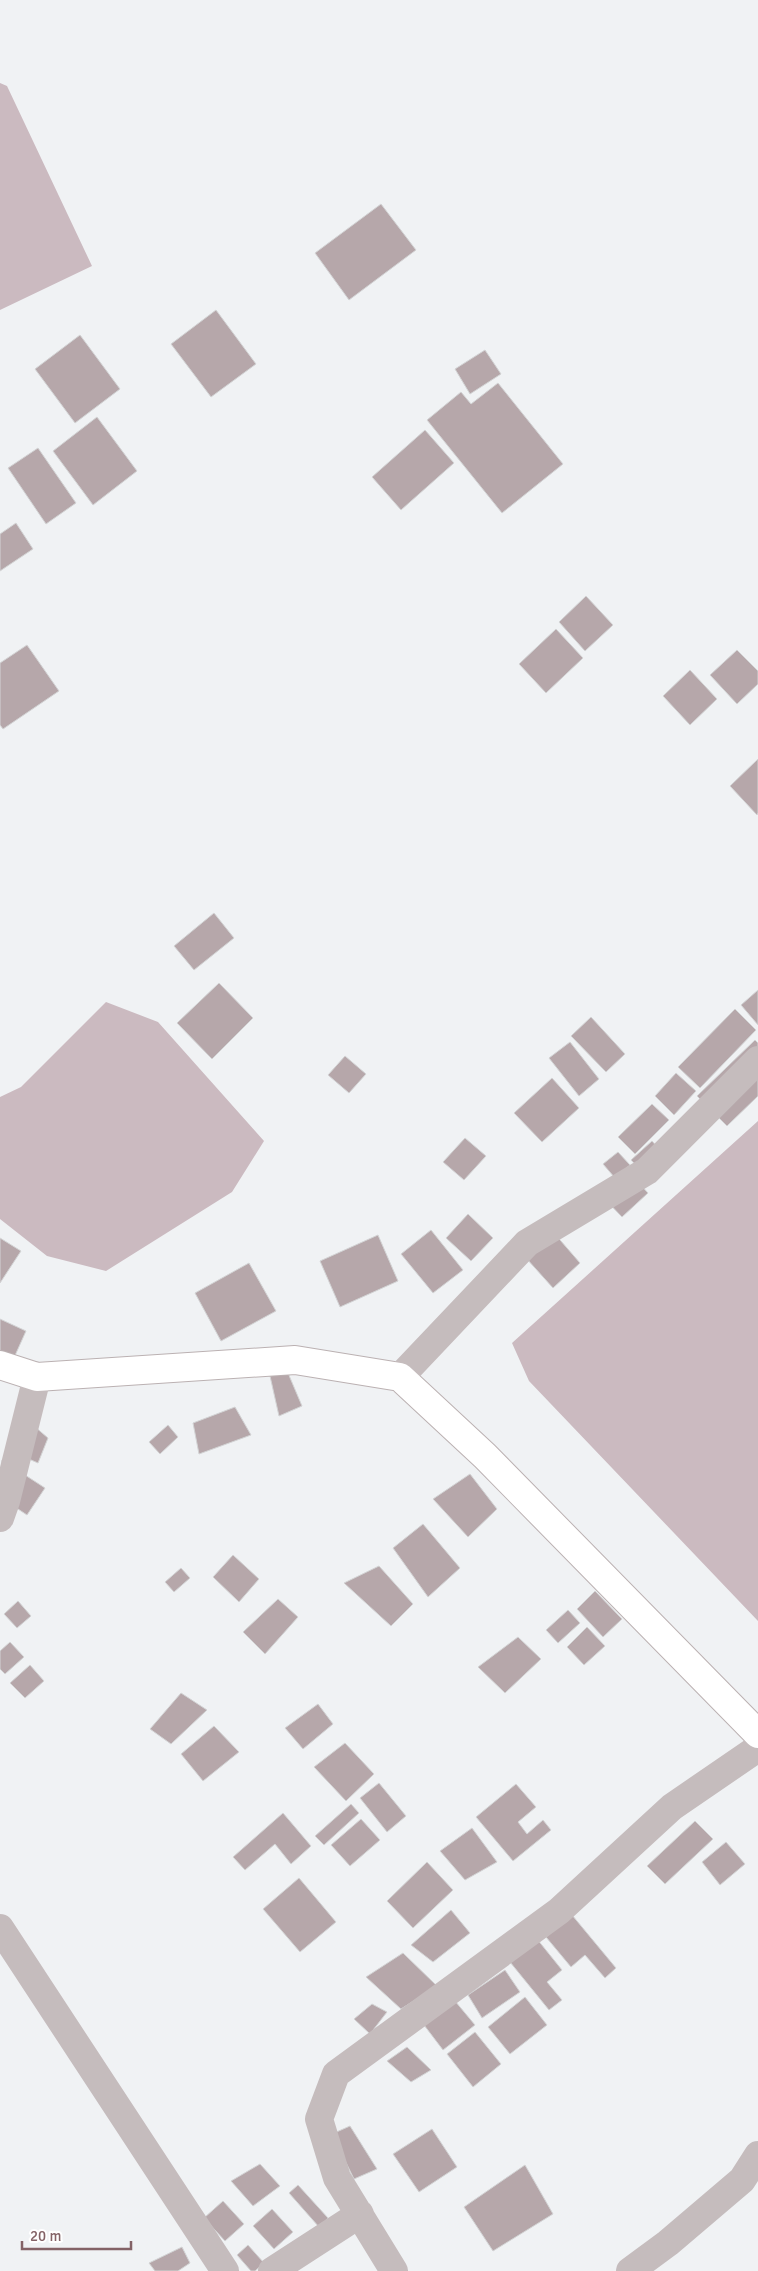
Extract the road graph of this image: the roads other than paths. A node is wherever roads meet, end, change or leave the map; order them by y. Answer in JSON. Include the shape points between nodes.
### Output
{"nodes":[{"id":1,"x":758,"y":1060,"type":"edge"},
{"id":2,"x":0,"y":1365,"type":"edge"},
{"id":3,"x":37,"y":1377,"type":"junction"},
{"id":4,"x":400,"y":1377,"type":"junction"},
{"id":5,"x":0,"y":1518,"type":"edge"},
{"id":6,"x":758,"y":1734,"type":"edge"},
{"id":7,"x":758,"y":1748,"type":"edge"},
{"id":8,"x":0,"y":1928,"type":"edge"},
{"id":9,"x":758,"y":2155,"type":"edge"},
{"id":10,"x":360,"y":2214,"type":"junction"},
{"id":11,"x":225,"y":2271,"type":"edge"},
{"id":12,"x":272,"y":2271,"type":"edge"},
{"id":13,"x":394,"y":2271,"type":"edge"},
{"id":14,"x":630,"y":2271,"type":"edge"}],
"edges":[{"from":1,"to":4,"type":"street","via":[[647,1172],[527,1243]]},
{"from":2,"to":3,"type":"street"},
{"from":3,"to":4,"type":"street","via":[[295,1360]]},
{"from":3,"to":5,"type":"street"},
{"from":4,"to":6,"type":"street","via":[[485,1456]]},
{"from":7,"to":10,"type":"street","via":[[672,1807],[559,1911],[336,2074],[319,2119],[337,2178]]},
{"from":8,"to":11,"type":"street"},
{"from":9,"to":14,"type":"street","via":[[742,2180]]},
{"from":10,"to":12,"type":"street"},
{"from":10,"to":13,"type":"street"}]}
